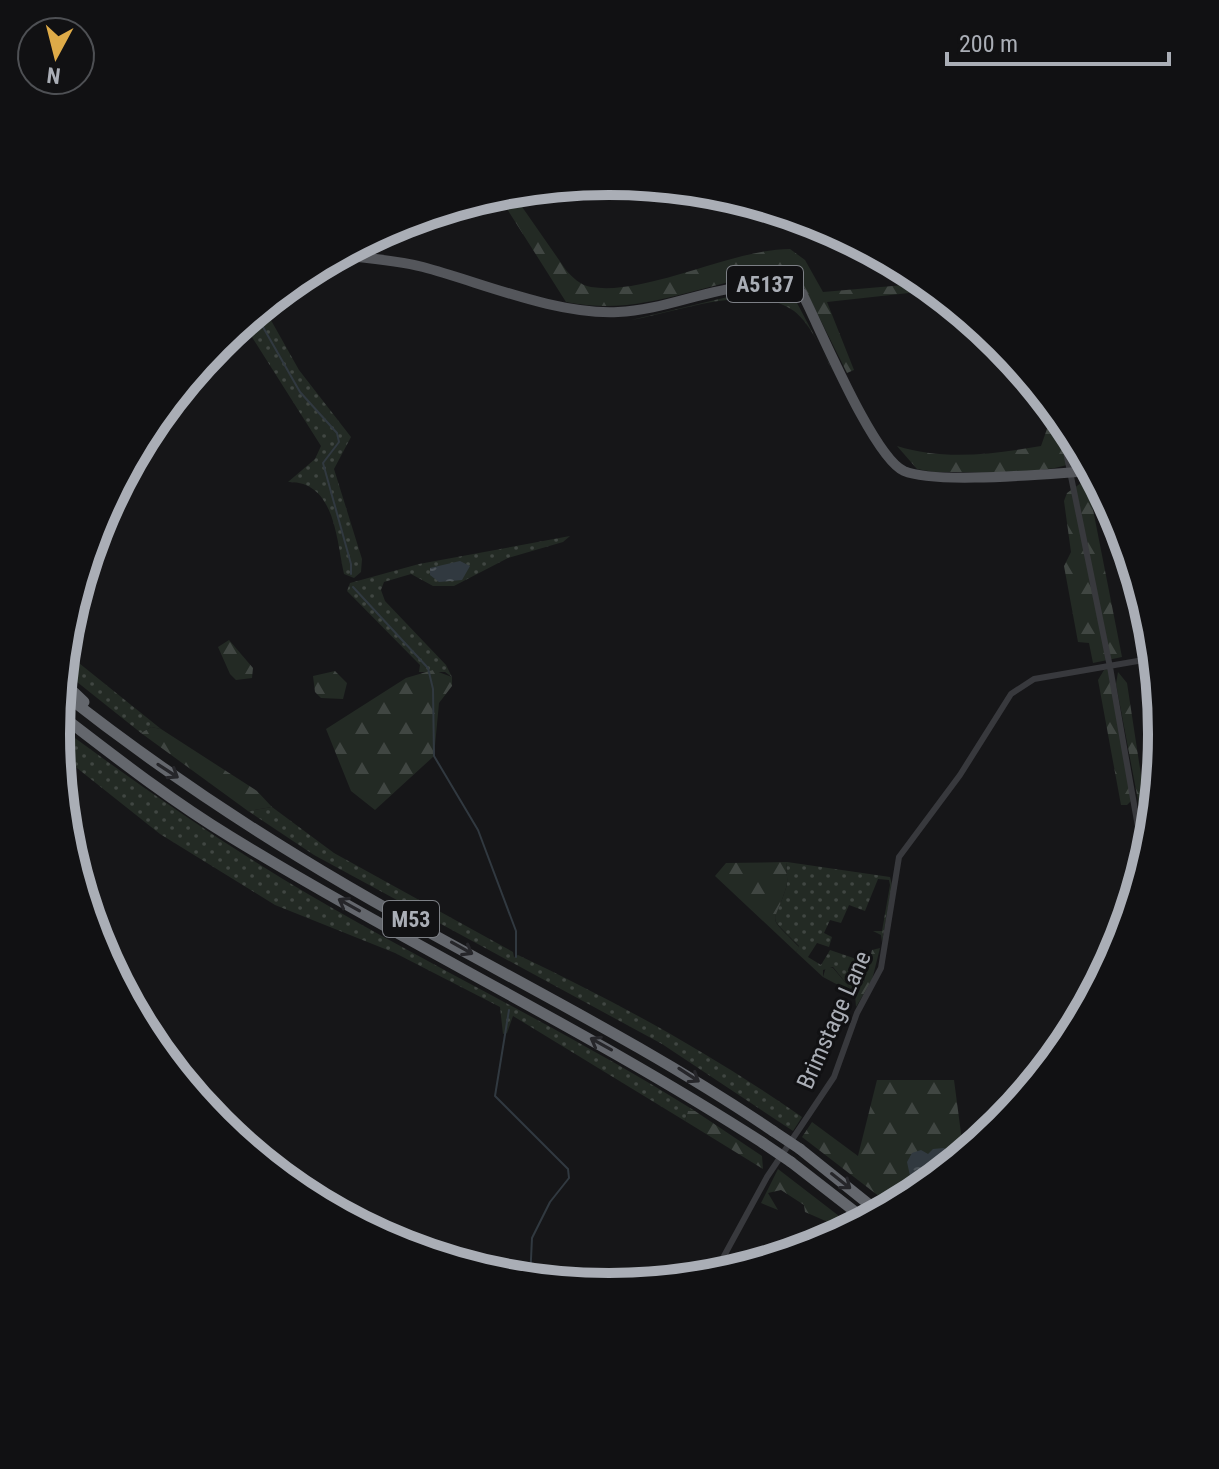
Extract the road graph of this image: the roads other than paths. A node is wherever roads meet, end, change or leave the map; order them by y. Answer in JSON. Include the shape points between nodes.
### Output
{"nodes":[{"id":1,"x":358,"y":258,"type":"edge"},
{"id":2,"x":1064,"y":444,"type":"edge"},
{"id":3,"x":1069,"y":472,"type":"junction"},
{"id":4,"x":1080,"y":472,"type":"edge"},
{"id":5,"x":1143,"y":660,"type":"edge"},
{"id":6,"x":1110,"y":667,"type":"junction"},
{"id":7,"x":72,"y":691,"type":"edge"},
{"id":8,"x":71,"y":700,"type":"edge"},
{"id":9,"x":70,"y":723,"type":"edge"},
{"id":10,"x":123,"y":741,"type":"junction"},
{"id":11,"x":1140,"y":836,"type":"edge"},
{"id":12,"x":871,"y":1206,"type":"edge"},
{"id":13,"x":857,"y":1213,"type":"edge"},
{"id":14,"x":720,"y":1263,"type":"edge"}],
"edges":[{"from":1,"to":3,"type":"main road","number":"A5137","via":[[418,266],[599,312],[640,310],[758,284],[780,284],[802,293],[879,448],[901,469],[988,476]]},
{"from":2,"to":3,"type":"street"},
{"from":3,"to":4,"type":"main road","number":"A5137"},
{"from":3,"to":6,"type":"street"},
{"from":5,"to":6,"type":"street","name":"Brimstage Lane"},
{"from":6,"to":11,"type":"street"},
{"from":6,"to":14,"type":"street","name":"Brimstage Lane","via":[[1034,679],[1018,688],[905,847],[896,870],[881,968],[857,1013],[834,1077],[767,1177]]},
{"from":7,"to":10,"type":"highway"},
{"from":8,"to":10,"type":"highway","number":"M53"},
{"from":13,"to":9,"type":"highway","number":"M53","one_way":true,"bridge":true,"via":[[791,1162],[658,1075],[228,835]]},
{"from":10,"to":12,"type":"highway","number":"M53","one_way":true,"bridge":true,"via":[[300,858],[670,1063],[800,1149]]}]}
